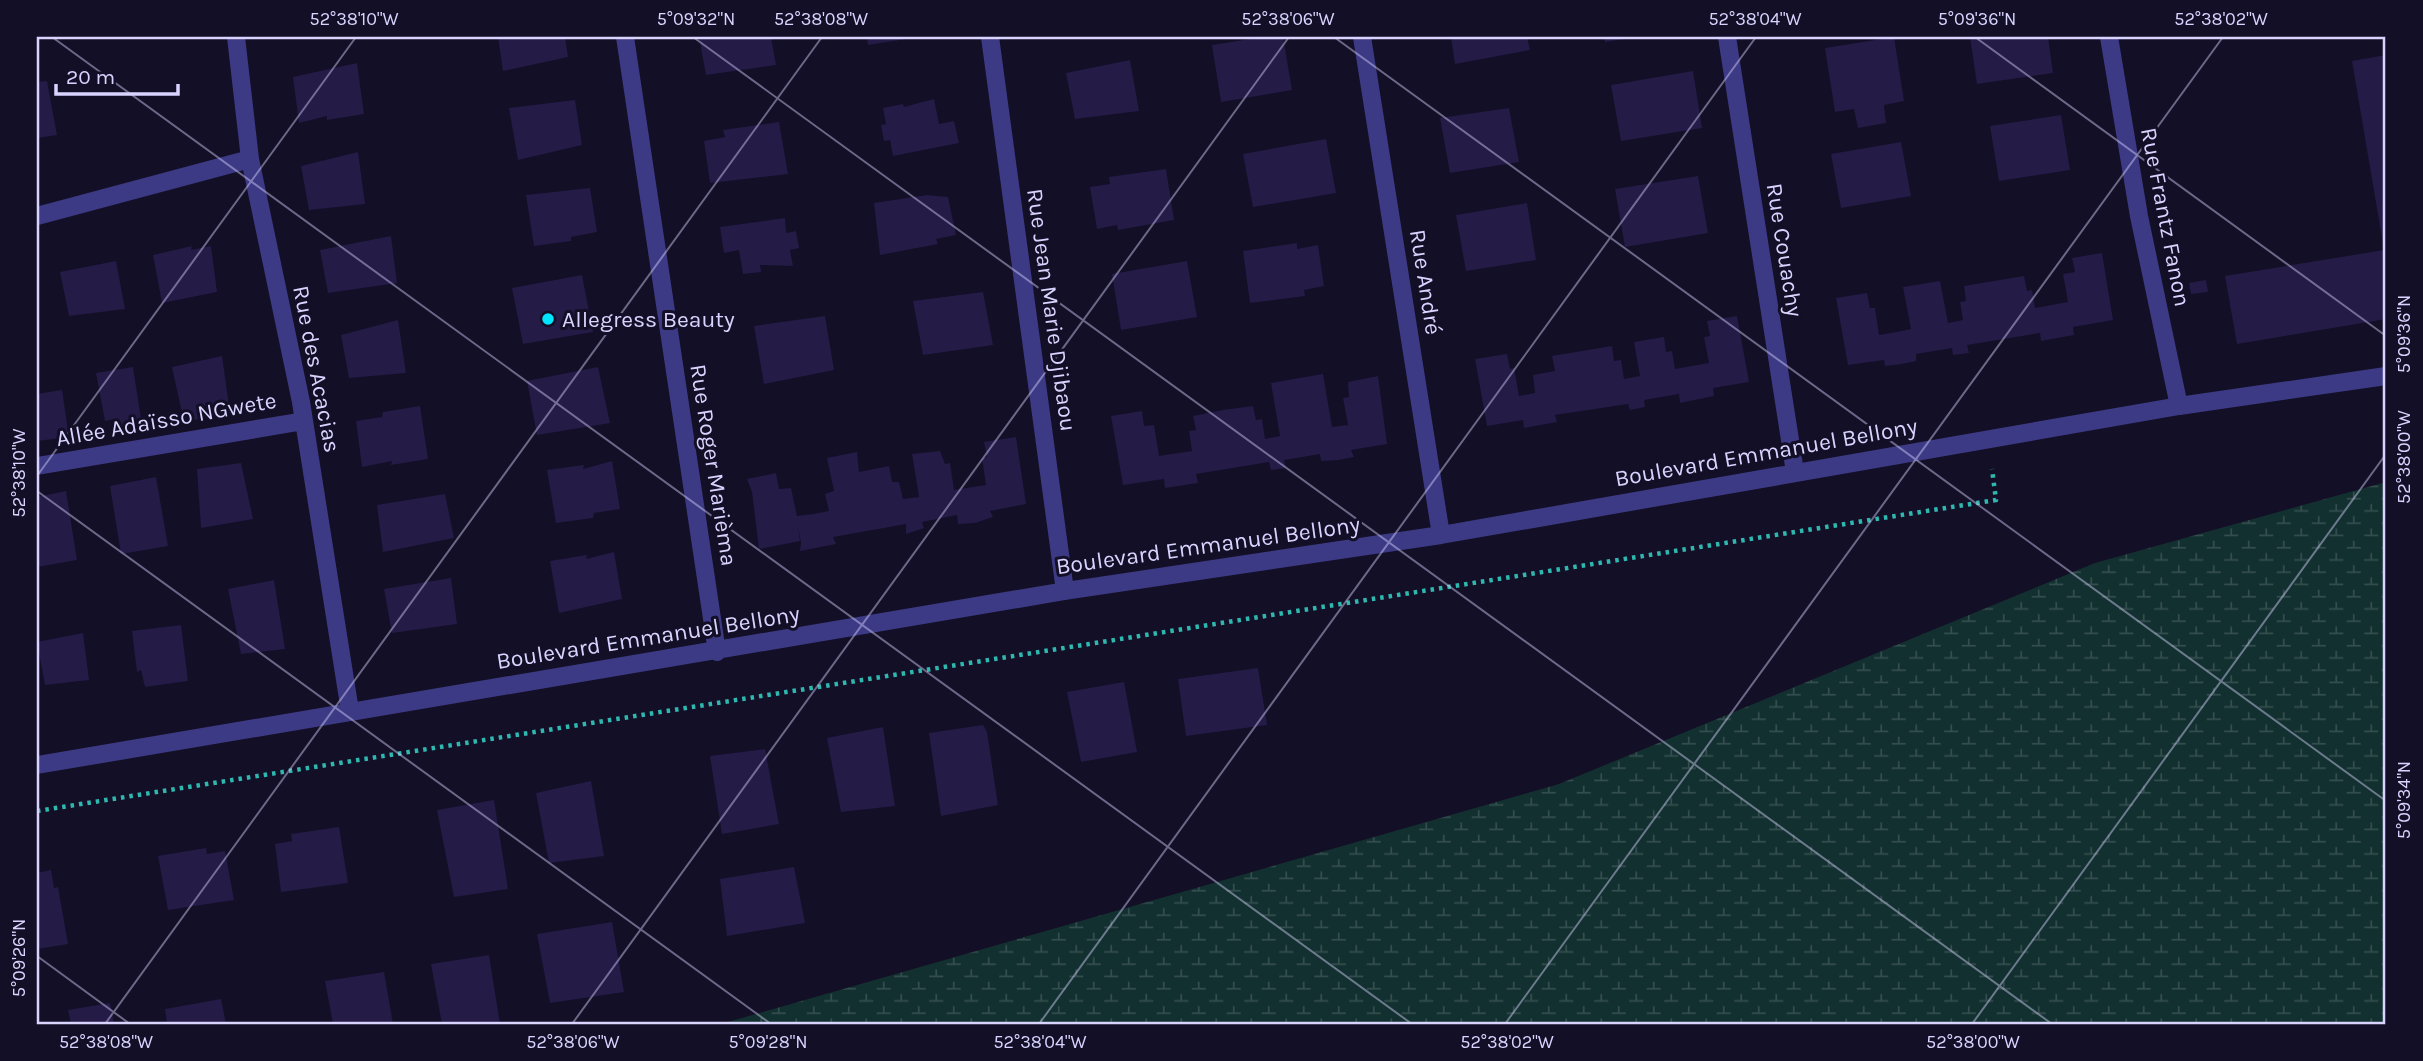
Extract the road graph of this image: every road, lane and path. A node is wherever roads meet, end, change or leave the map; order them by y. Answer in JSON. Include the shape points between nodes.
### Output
{"nodes":[{"id":1,"x":236,"y":37,"type":"edge"},
{"id":2,"x":625,"y":37,"type":"edge"},
{"id":3,"x":990,"y":37,"type":"edge"},
{"id":4,"x":1362,"y":37,"type":"edge"},
{"id":5,"x":1727,"y":37,"type":"edge"},
{"id":6,"x":2109,"y":37,"type":"edge"},
{"id":7,"x":250,"y":159,"type":"junction"},
{"id":8,"x":37,"y":216,"type":"edge"},
{"id":9,"x":2386,"y":376,"type":"edge"},
{"id":10,"x":2179,"y":406,"type":"junction"},
{"id":11,"x":304,"y":421,"type":"junction"},
{"id":12,"x":37,"y":466,"type":"edge"},
{"id":13,"x":1795,"y":472,"type":"junction"},
{"id":14,"x":1996,"y":500,"type":"dead end"},
{"id":15,"x":1441,"y":535,"type":"junction"},
{"id":16,"x":1065,"y":591,"type":"junction"},
{"id":17,"x":717,"y":652,"type":"junction"},
{"id":18,"x":350,"y":711,"type":"junction"},
{"id":19,"x":37,"y":765,"type":"edge"},
{"id":20,"x":37,"y":811,"type":"edge"}],
"edges":[{"from":1,"to":7,"type":"street","name":"Rue des Acacias"},
{"from":2,"to":17,"type":"street","name":"Rue Roger Marièma"},
{"from":3,"to":16,"type":"street","name":"Rue Jean Marie Djibaou"},
{"from":4,"to":15,"type":"street","name":"Rue André"},
{"from":5,"to":13,"type":"street","name":"Rue Couachy"},
{"from":6,"to":10,"type":"street","name":"Rue Frantz Fanon","via":[[2139,216]]},
{"from":7,"to":8,"type":"street"},
{"from":7,"to":11,"type":"street","name":"Rue des Acacias"},
{"from":9,"to":10,"type":"street","name":"Boulevard Emmanuel Bellony"},
{"from":10,"to":13,"type":"street","name":"Boulevard Emmanuel Bellony"},
{"from":11,"to":12,"type":"street","name":"Allée Adaïsso NGwete"},
{"from":11,"to":18,"type":"street","name":"Rue des Acacias"},
{"from":13,"to":15,"type":"street","name":"Boulevard Emmanuel Bellony"},
{"from":14,"to":20,"type":"path"},
{"from":15,"to":16,"type":"street","name":"Boulevard Emmanuel Bellony"},
{"from":16,"to":17,"type":"street","name":"Boulevard Emmanuel Bellony"},
{"from":17,"to":18,"type":"street","name":"Boulevard Emmanuel Bellony"},
{"from":18,"to":19,"type":"street","name":"Boulevard Emmanuel Bellony"}]}
